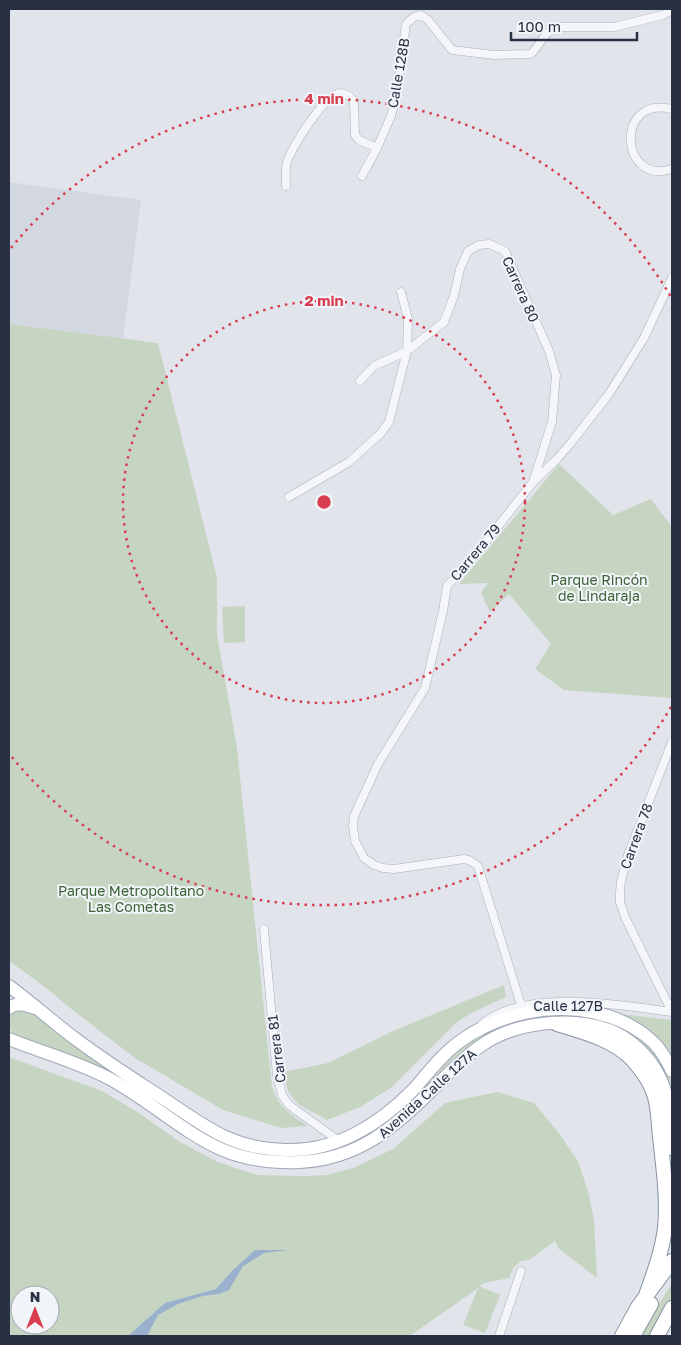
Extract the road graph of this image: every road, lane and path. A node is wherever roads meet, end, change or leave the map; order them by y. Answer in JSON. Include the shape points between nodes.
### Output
{"nodes":[{"id":1,"x":672,"y":10,"type":"edge"},
{"id":2,"x":672,"y":109,"type":"edge"},
{"id":3,"x":377,"y":148,"type":"junction"},
{"id":4,"x":672,"y":169,"type":"edge"},
{"id":5,"x":362,"y":176,"type":"dead end"},
{"id":6,"x":286,"y":186,"type":"dead end"},
{"id":7,"x":672,"y":278,"type":"edge"},
{"id":8,"x":401,"y":292,"type":"dead end"},
{"id":9,"x":407,"y":351,"type":"junction"},
{"id":10,"x":360,"y":381,"type":"dead end"},
{"id":11,"x":534,"y":480,"type":"junction"},
{"id":12,"x":289,"y":497,"type":"dead end"},
{"id":13,"x":672,"y":742,"type":"edge"},
{"id":14,"x":264,"y":930,"type":"dead end"},
{"id":15,"x":9,"y":986,"type":"edge"},
{"id":16,"x":521,"y":1006,"type":"junction"},
{"id":17,"x":9,"y":1008,"type":"edge"},
{"id":18,"x":39,"y":1010,"type":"junction"},
{"id":19,"x":672,"y":1012,"type":"edge"},
{"id":20,"x":557,"y":1024,"type":"junction"},
{"id":21,"x":472,"y":1034,"type":"junction"},
{"id":22,"x":10,"y":1039,"type":"edge"},
{"id":23,"x":672,"y":1071,"type":"edge"},
{"id":24,"x":339,"y":1141,"type":"junction"},
{"id":25,"x":672,"y":1149,"type":"edge"},
{"id":26,"x":672,"y":1261,"type":"edge"},
{"id":27,"x":521,"y":1271,"type":"dead end"},
{"id":28,"x":672,"y":1274,"type":"edge"},
{"id":29,"x":645,"y":1298,"type":"junction"},
{"id":30,"x":672,"y":1308,"type":"edge"},
{"id":31,"x":499,"y":1336,"type":"edge"},
{"id":32,"x":622,"y":1336,"type":"edge"},
{"id":33,"x":633,"y":1336,"type":"edge"},
{"id":34,"x":656,"y":1336,"type":"edge"}],
"edges":[{"from":1,"to":3,"type":"street","name":"Calle 128B","via":[[614,26],[557,27],[547,33],[530,54],[494,55],[452,50],[428,20],[421,15],[414,17],[406,24],[396,98]]},
{"from":2,"to":4,"type":"street","via":[[664,107],[645,111],[633,124],[630,133],[635,157],[646,168],[656,171]]},
{"from":3,"to":5,"type":"street","name":"Calle 128B"},
{"from":3,"to":6,"type":"street","via":[[355,135],[354,101],[347,94],[332,96],[309,121],[287,162]]},
{"from":7,"to":11,"type":"street","name":"Carrera 79","via":[[644,338],[609,394],[557,459]]},
{"from":8,"to":9,"type":"street","via":[[408,319]]},
{"from":9,"to":10,"type":"street","name":"Carrera 80","via":[[374,366]]},
{"from":9,"to":11,"type":"street","name":"Carrera 80","via":[[444,322],[468,251],[479,244],[489,244],[505,251],[549,351],[556,375],[552,422]]},
{"from":9,"to":12,"type":"street","via":[[389,422],[380,434],[350,462]]},
{"from":11,"to":16,"type":"street","name":"Carrera 79","via":[[447,586],[425,688],[378,764],[354,816],[354,834],[359,850],[368,862],[394,868],[464,859],[478,866]]},
{"from":13,"to":19,"type":"street","name":"Carrera 78","via":[[628,855],[620,892],[625,917]]},
{"from":14,"to":24,"type":"street","name":"Carrera 81","via":[[277,1075],[282,1095],[289,1104]]},
{"from":15,"to":18,"type":"main road","name":"Avenida Calle 127A"},
{"from":16,"to":19,"type":"street","name":"Calle 127B","via":[[590,1004]]},
{"from":16,"to":21,"type":"street","name":"Calle 127B","via":[[494,1015]]},
{"from":17,"to":18,"type":"main road","via":[[20,1004]]},
{"from":18,"to":24,"type":"main road","name":"Avenida Calle 127A","via":[[110,1064],[230,1140],[286,1150],[304,1150]]},
{"from":20,"to":22,"type":"main road","name":"Avenida Calle 127A","via":[[526,1027],[481,1045],[385,1133],[346,1153],[302,1162],[254,1159],[223,1150],[101,1074]]},
{"from":20,"to":25,"type":"main road","name":"Avenida Calle 127A","via":[[609,1030],[625,1038],[651,1062],[660,1078]]},
{"from":20,"to":29,"type":"highway","via":[[586,1032],[621,1049],[633,1060],[653,1090],[658,1111],[665,1228]]},
{"from":21,"to":23,"type":"main road","name":"Avenida Calle 127A","via":[[502,1020],[538,1011],[604,1014],[619,1019],[653,1042]]},
{"from":21,"to":24,"type":"main road","name":"Avenida Calle 127A","via":[[453,1047],[387,1115]]},
{"from":26,"to":29,"type":"highway"},
{"from":27,"to":31,"type":"street"},
{"from":28,"to":33,"type":"highway"},
{"from":29,"to":32,"type":"highway"},
{"from":30,"to":34,"type":"highway"}]}
